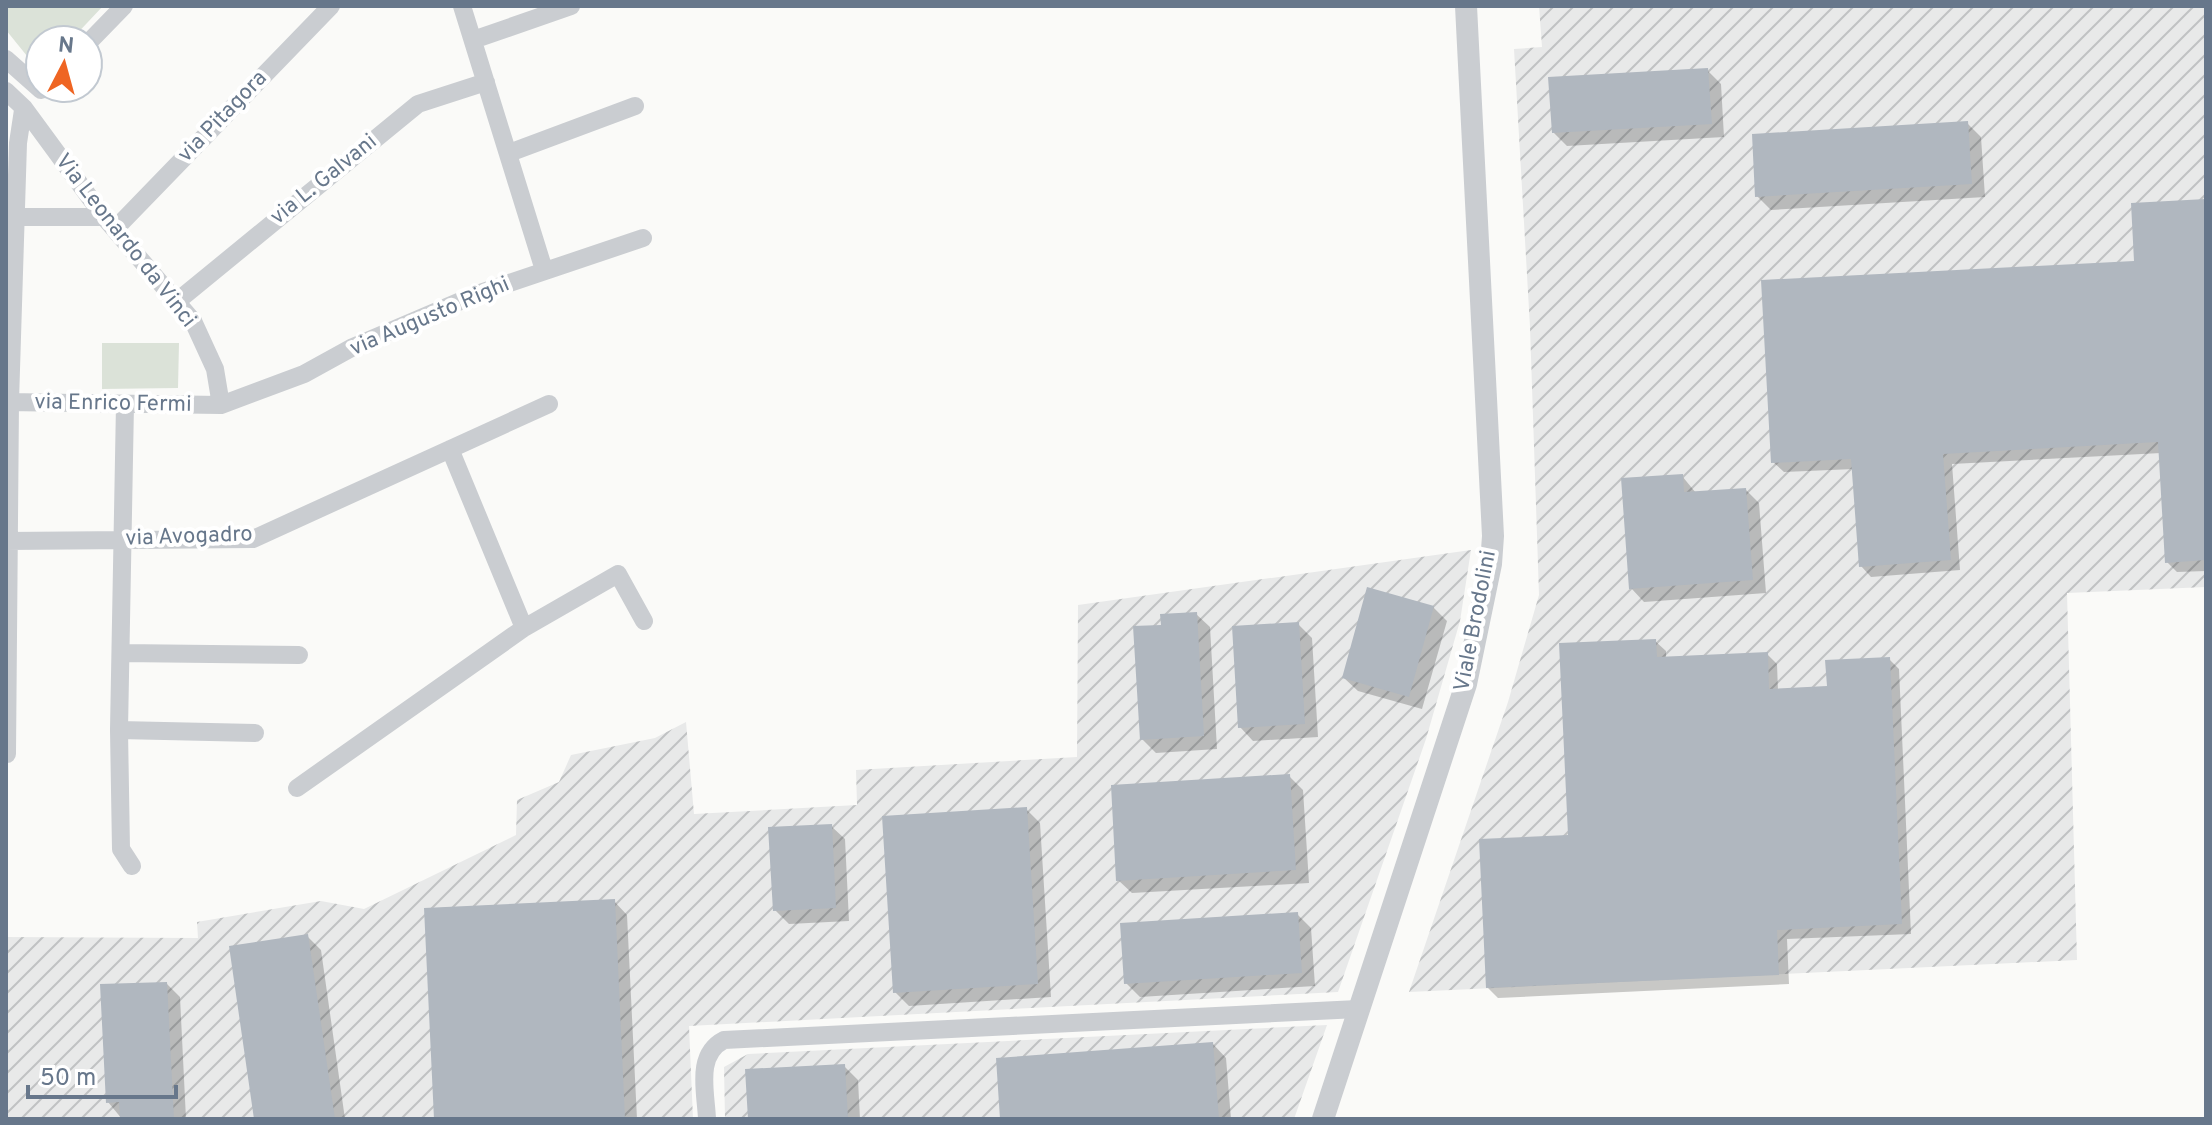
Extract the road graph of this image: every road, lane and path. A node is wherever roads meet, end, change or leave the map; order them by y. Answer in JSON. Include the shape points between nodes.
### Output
{"nodes":[{"id":1,"x":124,"y":6,"type":"edge"},
{"id":2,"x":331,"y":6,"type":"edge"},
{"id":3,"x":462,"y":6,"type":"edge"},
{"id":4,"x":571,"y":6,"type":"edge"},
{"id":5,"x":1466,"y":6,"type":"edge"},
{"id":6,"x":104,"y":27,"type":"edge"},
{"id":7,"x":473,"y":40,"type":"junction"},
{"id":8,"x":6,"y":59,"type":"edge"},
{"id":9,"x":24,"y":74,"type":"edge"},
{"id":10,"x":486,"y":82,"type":"junction"},
{"id":11,"x":6,"y":91,"type":"edge"},
{"id":12,"x":28,"y":104,"type":"edge"},
{"id":13,"x":635,"y":106,"type":"dead end"},
{"id":14,"x":24,"y":109,"type":"junction"},
{"id":15,"x":509,"y":153,"type":"junction"},
{"id":16,"x":11,"y":217,"type":"edge"},
{"id":17,"x":110,"y":223,"type":"junction"},
{"id":18,"x":643,"y":238,"type":"dead end"},
{"id":19,"x":544,"y":270,"type":"junction"},
{"id":20,"x":175,"y":303,"type":"junction"},
{"id":21,"x":8,"y":402,"type":"edge"},
{"id":22,"x":125,"y":404,"type":"junction"},
{"id":23,"x":549,"y":404,"type":"dead end"},
{"id":24,"x":221,"y":405,"type":"junction"},
{"id":25,"x":450,"y":449,"type":"junction"},
{"id":26,"x":123,"y":539,"type":"junction"},
{"id":27,"x":7,"y":541,"type":"edge"},
{"id":28,"x":644,"y":621,"type":"dead end"},
{"id":29,"x":524,"y":628,"type":"junction"},
{"id":30,"x":121,"y":653,"type":"junction"},
{"id":31,"x":299,"y":655,"type":"dead end"},
{"id":32,"x":119,"y":730,"type":"junction"},
{"id":33,"x":255,"y":733,"type":"dead end"},
{"id":34,"x":7,"y":754,"type":"edge"},
{"id":35,"x":297,"y":788,"type":"dead end"},
{"id":36,"x":132,"y":866,"type":"dead end"},
{"id":37,"x":1358,"y":1009,"type":"junction"},
{"id":38,"x":707,"y":1119,"type":"edge"},
{"id":39,"x":1323,"y":1119,"type":"edge"}],
"edges":[{"from":1,"to":6,"type":"street"},
{"from":2,"to":17,"type":"street","name":"via Pitagora"},
{"from":3,"to":7,"type":"street"},
{"from":4,"to":7,"type":"street"},
{"from":5,"to":37,"type":"street","name":"Viale Brodolini","via":[[1491,564],[1466,684]]},
{"from":7,"to":10,"type":"street"},
{"from":8,"to":9,"type":"street"},
{"from":10,"to":15,"type":"street"},
{"from":10,"to":20,"type":"street","name":"via L. Galvani","via":[[418,104]]},
{"from":11,"to":14,"type":"street","name":"Via Leonardo da Vinci"},
{"from":12,"to":14,"type":"street"},
{"from":13,"to":15,"type":"street"},
{"from":14,"to":16,"type":"street"},
{"from":14,"to":17,"type":"street","name":"Via Leonardo da Vinci"},
{"from":15,"to":19,"type":"street"},
{"from":16,"to":17,"type":"street"},
{"from":16,"to":21,"type":"street"},
{"from":17,"to":20,"type":"street","name":"Via Leonardo da Vinci"},
{"from":18,"to":19,"type":"street","name":"via Augusto Righi"},
{"from":19,"to":24,"type":"street","name":"via Augusto Righi"},
{"from":20,"to":24,"type":"street","name":"Via Leonardo da Vinci","via":[[193,321],[215,369]]},
{"from":21,"to":22,"type":"street","name":"via Enrico Fermi"},
{"from":21,"to":27,"type":"street"},
{"from":22,"to":24,"type":"street","name":"via Enrico Fermi"},
{"from":22,"to":26,"type":"street"},
{"from":23,"to":25,"type":"street","name":"via Avogadro"},
{"from":25,"to":26,"type":"street","name":"via Avogadro","via":[[253,539]]},
{"from":25,"to":29,"type":"street"},
{"from":26,"to":27,"type":"street","name":"via Avogadro"},
{"from":26,"to":30,"type":"street"},
{"from":27,"to":34,"type":"street"},
{"from":28,"to":29,"type":"street","via":[[618,574]]},
{"from":29,"to":35,"type":"street"},
{"from":30,"to":31,"type":"street"},
{"from":30,"to":32,"type":"street"},
{"from":32,"to":33,"type":"street"},
{"from":32,"to":36,"type":"street","via":[[121,849]]},
{"from":37,"to":38,"type":"street","via":[[724,1040],[705,1060]]},
{"from":37,"to":39,"type":"street","name":"Viale Brodolini"}]}
